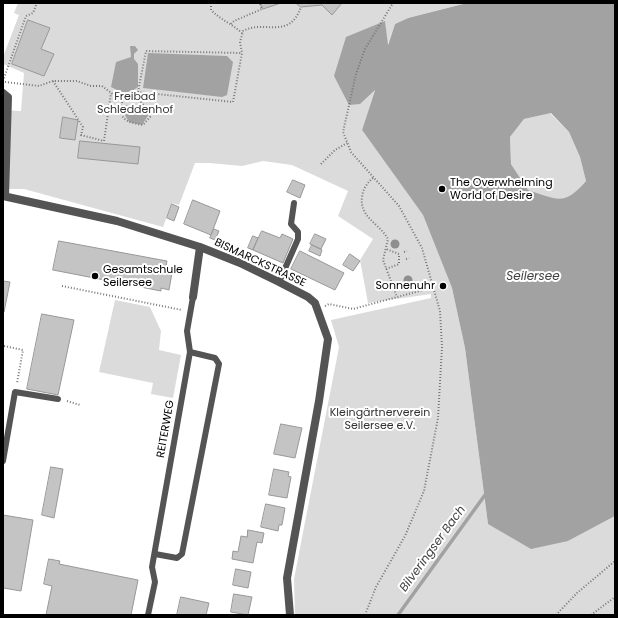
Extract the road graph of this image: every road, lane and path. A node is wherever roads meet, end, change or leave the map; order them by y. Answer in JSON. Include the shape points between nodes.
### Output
{"nodes":[{"id":1,"x":37,"y":3,"type":"edge"},
{"id":2,"x":211,"y":3,"type":"edge"},
{"id":3,"x":260,"y":3,"type":"edge"},
{"id":4,"x":393,"y":3,"type":"edge"},
{"id":5,"x":301,"y":7,"type":"dead end"},
{"id":6,"x":231,"y":24,"type":"junction"},
{"id":7,"x":242,"y":34,"type":"junction"},
{"id":8,"x":242,"y":53,"type":"junction"},
{"id":9,"x":53,"y":81,"type":"junction"},
{"id":10,"x":3,"y":82,"type":"edge"},
{"id":11,"x":138,"y":92,"type":"junction"},
{"id":12,"x":3,"y":93,"type":"edge"},
{"id":13,"x":111,"y":93,"type":"junction"},
{"id":14,"x":134,"y":95,"type":"junction"},
{"id":15,"x":123,"y":98,"type":"junction"},
{"id":16,"x":346,"y":143,"type":"junction"},
{"id":17,"x":321,"y":164,"type":"dead end"},
{"id":18,"x":373,"y":178,"type":"junction"},
{"id":19,"x":4,"y":196,"type":"edge"},
{"id":20,"x":294,"y":203,"type":"dead end"},
{"id":21,"x":200,"y":247,"type":"junction"},
{"id":22,"x":386,"y":249,"type":"junction"},
{"id":23,"x":385,"y":269,"type":"junction"},
{"id":24,"x":279,"y":282,"type":"junction"},
{"id":25,"x":62,"y":286,"type":"dead end"},
{"id":26,"x":434,"y":287,"type":"junction"},
{"id":27,"x":193,"y":297,"type":"joint"},
{"id":28,"x":397,"y":297,"type":"junction"},
{"id":29,"x":318,"y":309,"type":"junction"},
{"id":30,"x":191,"y":312,"type":"junction"},
{"id":31,"x":4,"y":346,"type":"dead end"},
{"id":32,"x":190,"y":352,"type":"junction"},
{"id":33,"x":15,"y":392,"type":"junction"},
{"id":34,"x":58,"y":399,"type":"joint"},
{"id":35,"x":80,"y":405,"type":"dead end"},
{"id":36,"x":3,"y":462,"type":"edge"},
{"id":37,"x":155,"y":554,"type":"junction"},
{"id":38,"x":615,"y":561,"type":"edge"},
{"id":39,"x":615,"y":597,"type":"edge"},
{"id":40,"x":148,"y":615,"type":"edge"},
{"id":41,"x":290,"y":615,"type":"edge"},
{"id":42,"x":365,"y":615,"type":"edge"},
{"id":43,"x":556,"y":615,"type":"edge"},
{"id":44,"x":591,"y":615,"type":"edge"}],
"edges":[{"from":1,"to":10,"type":"path","via":[[33,13],[26,16]]},
{"from":2,"to":6,"type":"path","via":[[211,10],[222,21]]},
{"from":3,"to":6,"type":"path","via":[[262,9]]},
{"from":4,"to":16,"type":"path","via":[[365,49],[356,74],[343,132]]},
{"from":5,"to":7,"type":"path","via":[[297,17],[284,26],[250,27]]},
{"from":6,"to":7,"type":"path"},
{"from":7,"to":8,"type":"path"},
{"from":8,"to":11,"type":"path","via":[[146,51]]},
{"from":8,"to":11,"type":"path","via":[[233,102]]},
{"from":9,"to":10,"type":"path","via":[[39,86]]},
{"from":9,"to":13,"type":"path","via":[[77,81],[91,86],[102,86]]},
{"from":9,"to":13,"type":"path","via":[[79,119],[83,127],[81,135],[104,141]]},
{"from":11,"to":14,"type":"path"},
{"from":12,"to":19,"type":"street","via":[[8,97]]},
{"from":13,"to":15,"type":"path"},
{"from":14,"to":15,"type":"path","via":[[129,99]]},
{"from":14,"to":15,"type":"path","via":[[150,112],[150,117],[143,125],[129,123],[122,116]]},
{"from":16,"to":17,"type":"path"},
{"from":16,"to":18,"type":"path"},
{"from":18,"to":22,"type":"path","via":[[364,190],[363,206],[365,214],[387,237]]},
{"from":18,"to":26,"type":"path","via":[[399,206],[410,225],[422,248]]},
{"from":19,"to":21,"type":"street","name":"BISMARCKSTRASSE","via":[[117,221]]},
{"from":20,"to":24,"type":"lane","via":[[291,224],[298,232],[298,239]]},
{"from":21,"to":24,"type":"street","name":"BISMARCKSTRASSE"},
{"from":21,"to":27,"type":"street","name":"REITERWEG"},
{"from":22,"to":23,"type":"path","via":[[382,260]]},
{"from":22,"to":23,"type":"path","via":[[399,254],[400,257],[399,264]]},
{"from":23,"to":28,"type":"path"},
{"from":24,"to":29,"type":"street","name":"BISMARCKSTRASSE","via":[[308,297]]},
{"from":25,"to":30,"type":"path"},
{"from":26,"to":28,"type":"path"},
{"from":26,"to":42,"type":"path","via":[[440,311],[442,347],[438,418],[424,491],[405,536],[376,587]]},
{"from":27,"to":30,"type":"lane","name":"REITERWEG"},
{"from":28,"to":29,"type":"path","via":[[353,309],[329,304]]},
{"from":29,"to":41,"type":"street","name":"BISMARCKSTRASSE","via":[[328,339],[287,578]]},
{"from":30,"to":32,"type":"lane","name":"REITERWEG","via":[[187,331]]},
{"from":31,"to":33,"type":"path","via":[[24,350]]},
{"from":32,"to":37,"type":"lane","name":"REITERWEG"},
{"from":32,"to":37,"type":"lane","via":[[215,358],[219,364],[182,554],[177,558]]},
{"from":33,"to":34,"type":"lane"},
{"from":33,"to":36,"type":"lane"},
{"from":34,"to":35,"type":"path"},
{"from":37,"to":40,"type":"lane","name":"REITERWEG","via":[[152,567],[155,582]]},
{"from":38,"to":43,"type":"path","via":[[577,593]]},
{"from":39,"to":44,"type":"path"}]}
